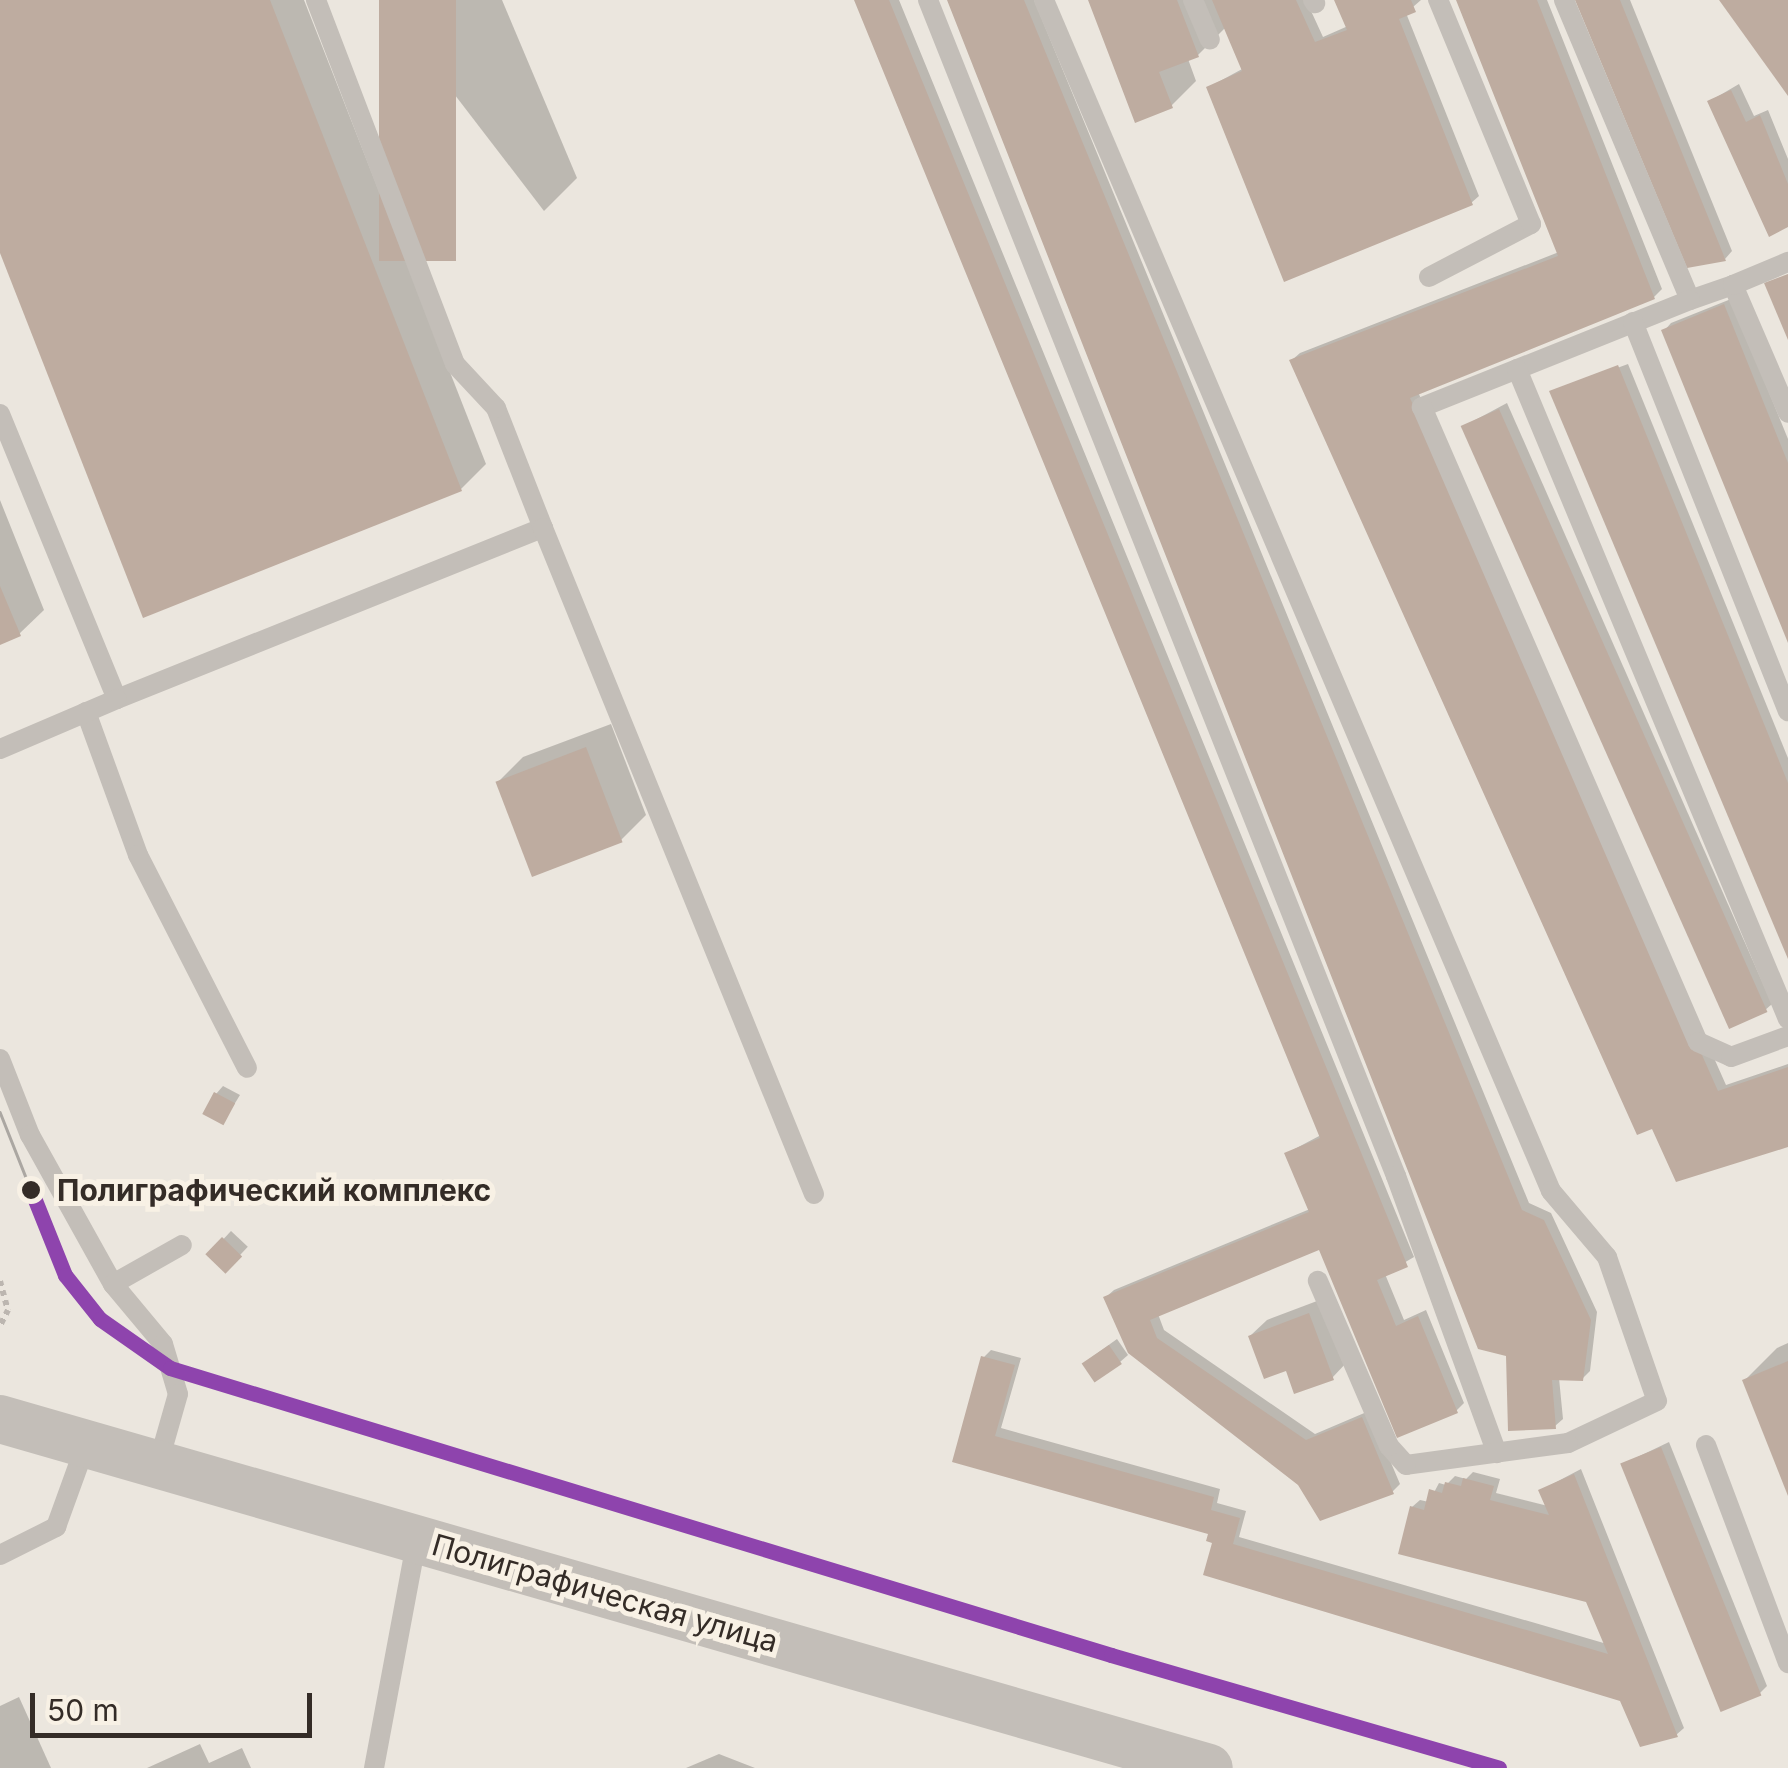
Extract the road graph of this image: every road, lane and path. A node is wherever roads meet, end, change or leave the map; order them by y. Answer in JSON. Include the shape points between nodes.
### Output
{"nodes":[{"id":1,"x":316,"y":0,"type":"edge"},
{"id":2,"x":928,"y":0,"type":"edge"},
{"id":3,"x":1044,"y":0,"type":"edge"},
{"id":4,"x":1192,"y":0,"type":"edge"},
{"id":5,"x":1438,"y":0,"type":"edge"},
{"id":6,"x":1564,"y":0,"type":"edge"},
{"id":7,"x":1210,"y":40,"type":"dead end"},
{"id":8,"x":1788,"y":262,"type":"edge"},
{"id":9,"x":1429,"y":277,"type":"dead end"},
{"id":10,"x":1733,"y":285,"type":"junction"},
{"id":11,"x":1690,"y":300,"type":"junction"},
{"id":12,"x":1632,"y":322,"type":"junction"},
{"id":13,"x":1517,"y":368,"type":"junction"},
{"id":14,"x":1788,"y":413,"type":"edge"},
{"id":15,"x":0,"y":414,"type":"edge"},
{"id":16,"x":543,"y":528,"type":"junction"},
{"id":17,"x":117,"y":699,"type":"junction"},
{"id":18,"x":1788,"y":710,"type":"edge"},
{"id":19,"x":86,"y":712,"type":"junction"},
{"id":20,"x":0,"y":749,"type":"edge"},
{"id":21,"x":1788,"y":1020,"type":"edge"},
{"id":22,"x":1788,"y":1036,"type":"edge"},
{"id":23,"x":0,"y":1059,"type":"edge"},
{"id":24,"x":247,"y":1068,"type":"dead end"},
{"id":25,"x":814,"y":1194,"type":"dead end"},
{"id":26,"x":182,"y":1245,"type":"dead end"},
{"id":27,"x":0,"y":1281,"type":"edge"},
{"id":28,"x":1318,"y":1281,"type":"dead end"},
{"id":29,"x":114,"y":1284,"type":"junction"},
{"id":30,"x":0,"y":1326,"type":"edge"},
{"id":31,"x":0,"y":1419,"type":"edge"},
{"id":32,"x":86,"y":1444,"type":"junction"},
{"id":33,"x":1706,"y":1445,"type":"dead end"},
{"id":34,"x":1497,"y":1454,"type":"junction"},
{"id":35,"x":158,"y":1464,"type":"junction"},
{"id":36,"x":417,"y":1538,"type":"junction"},
{"id":37,"x":0,"y":1556,"type":"edge"},
{"id":38,"x":1788,"y":1663,"type":"edge"},
{"id":39,"x":1194,"y":1766,"type":"edge"},
{"id":40,"x":374,"y":1768,"type":"edge"}],
"edges":[{"from":1,"to":16,"type":"lane","via":[[456,364],[496,408]]},
{"from":2,"to":34,"type":"lane","via":[[1396,1176]]},
{"from":3,"to":34,"type":"lane","via":[[1550,1191],[1607,1257],[1657,1401],[1568,1443]]},
{"from":4,"to":7,"type":"lane"},
{"from":5,"to":9,"type":"lane","via":[[1531,224]]},
{"from":6,"to":11,"type":"lane"},
{"from":8,"to":10,"type":"lane"},
{"from":10,"to":11,"type":"lane"},
{"from":10,"to":14,"type":"lane"},
{"from":11,"to":12,"type":"lane"},
{"from":12,"to":13,"type":"lane"},
{"from":12,"to":18,"type":"lane"},
{"from":13,"to":21,"type":"lane"},
{"from":13,"to":22,"type":"lane","via":[[1422,406],[1698,1042],[1731,1057]]},
{"from":15,"to":17,"type":"lane"},
{"from":16,"to":17,"type":"lane"},
{"from":16,"to":25,"type":"lane"},
{"from":17,"to":19,"type":"lane"},
{"from":19,"to":20,"type":"lane"},
{"from":19,"to":24,"type":"lane","via":[[138,855]]},
{"from":23,"to":29,"type":"lane","via":[[30,1134]]},
{"from":26,"to":29,"type":"lane"},
{"from":27,"to":30,"type":"path","via":[[8,1310]]},
{"from":28,"to":34,"type":"lane","via":[[1389,1446],[1406,1465]]},
{"from":29,"to":35,"type":"lane","via":[[163,1344],[178,1394]]},
{"from":31,"to":32,"type":"street","name":"Полиграфическая улица"},
{"from":32,"to":35,"type":"street","name":"Полиграфическая улица"},
{"from":32,"to":37,"type":"lane","via":[[56,1528]]},
{"from":33,"to":38,"type":"lane"},
{"from":35,"to":36,"type":"street","name":"Полиграфическая улица"},
{"from":36,"to":39,"type":"street","name":"Полиграфическая улица"},
{"from":36,"to":40,"type":"lane"}]}
